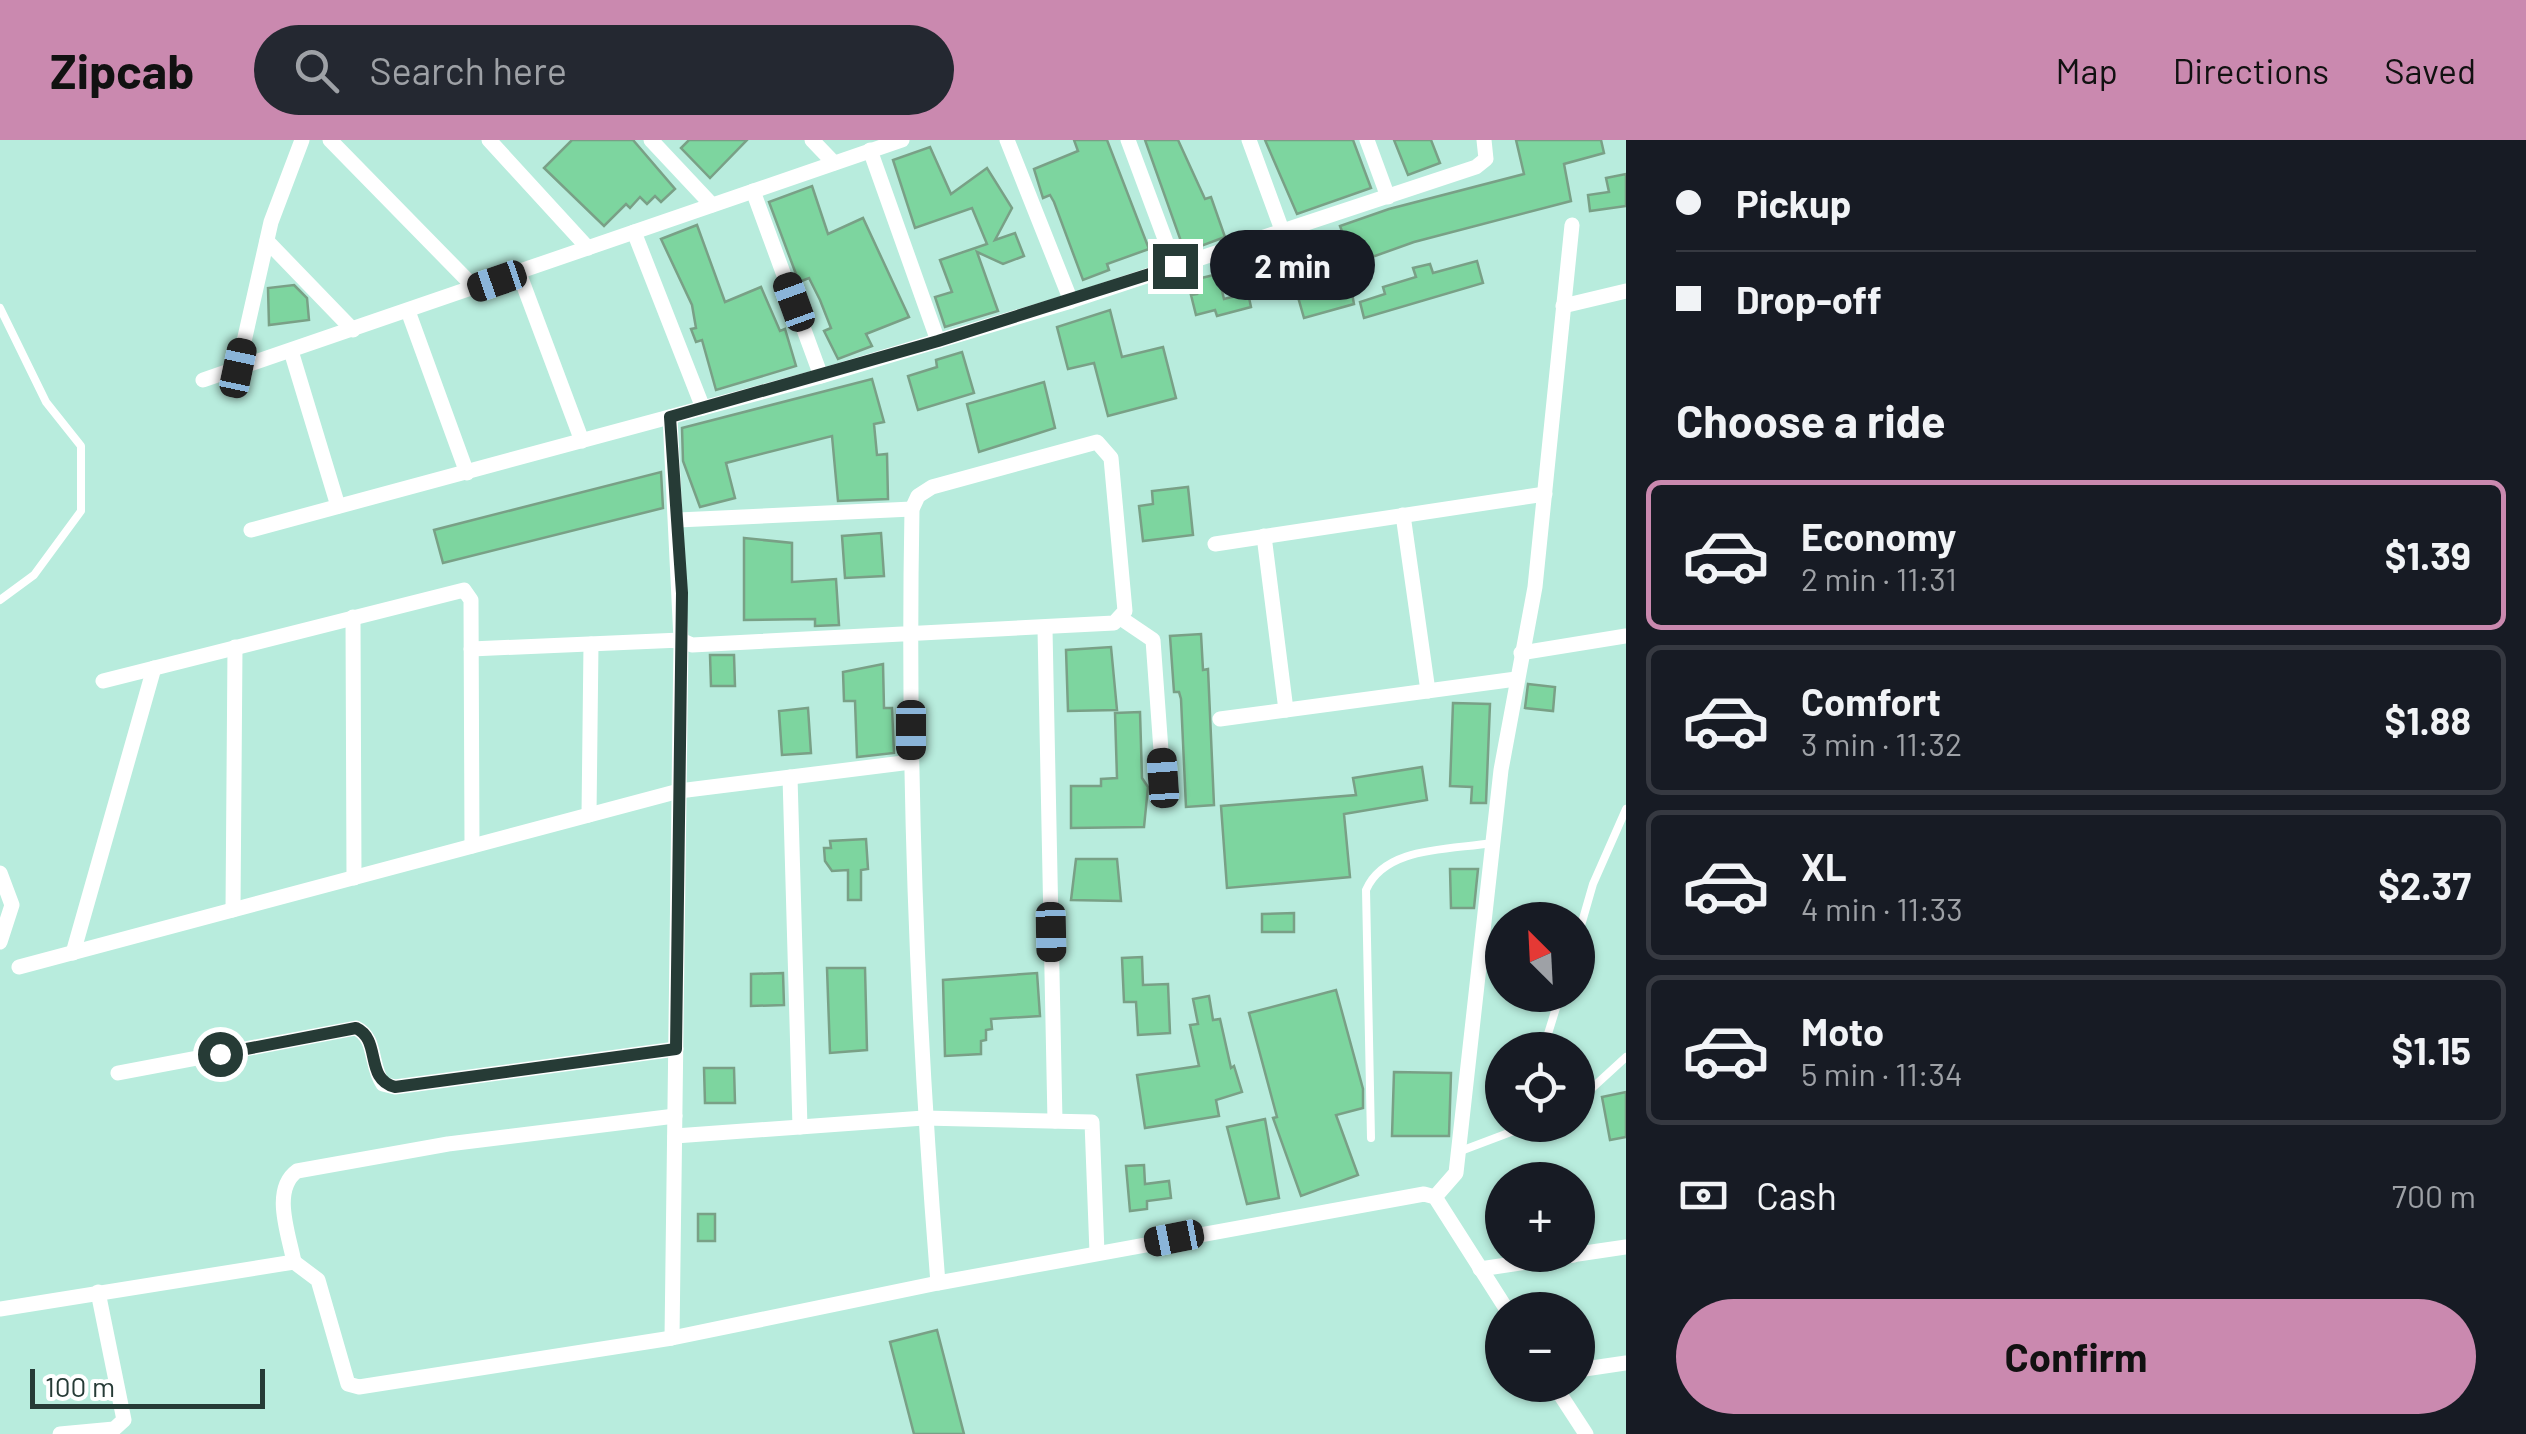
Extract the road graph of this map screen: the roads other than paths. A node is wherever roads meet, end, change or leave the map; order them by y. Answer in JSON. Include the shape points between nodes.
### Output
{"nodes":[{"id":1,"x":302,"y":140,"type":"edge"},
{"id":2,"x":330,"y":140,"type":"edge"},
{"id":3,"x":489,"y":140,"type":"edge"},
{"id":4,"x":651,"y":140,"type":"edge"},
{"id":5,"x":812,"y":140,"type":"edge"},
{"id":6,"x":902,"y":140,"type":"edge"},
{"id":7,"x":1008,"y":140,"type":"edge"},
{"id":8,"x":1128,"y":140,"type":"edge"},
{"id":9,"x":1249,"y":140,"type":"edge"},
{"id":10,"x":1367,"y":140,"type":"edge"},
{"id":11,"x":1484,"y":140,"type":"edge"},
{"id":12,"x":870,"y":150,"type":"junction"},
{"id":13,"x":834,"y":163,"type":"junction"},
{"id":14,"x":753,"y":191,"type":"junction"},
{"id":15,"x":1388,"y":197,"type":"junction"},
{"id":16,"x":712,"y":205,"type":"junction"},
{"id":17,"x":1572,"y":225,"type":"dead end"},
{"id":18,"x":1282,"y":230,"type":"junction"},
{"id":19,"x":634,"y":232,"type":"junction"},
{"id":20,"x":267,"y":241,"type":"junction"},
{"id":21,"x":588,"y":248,"type":"junction"},
{"id":22,"x":1175,"y":266,"type":"junction"},
{"id":23,"x":519,"y":274,"type":"junction"},
{"id":24,"x":474,"y":288,"type":"junction"},
{"id":25,"x":1626,"y":290,"type":"edge"},
{"id":26,"x":1070,"y":301,"type":"junction"},
{"id":27,"x":1563,"y":306,"type":"junction"},
{"id":28,"x":0,"y":308,"type":"edge"},
{"id":29,"x":408,"y":311,"type":"junction"},
{"id":30,"x":353,"y":330,"type":"junction"},
{"id":31,"x":938,"y":341,"type":"junction"},
{"id":32,"x":291,"y":352,"type":"junction"},
{"id":33,"x":238,"y":368,"type":"junction"},
{"id":34,"x":821,"y":376,"type":"junction"},
{"id":35,"x":203,"y":380,"type":"dead end"},
{"id":36,"x":703,"y":408,"type":"junction"},
{"id":37,"x":670,"y":417,"type":"junction"},
{"id":38,"x":582,"y":441,"type":"junction"},
{"id":39,"x":466,"y":472,"type":"junction"},
{"id":40,"x":1545,"y":494,"type":"junction"},
{"id":41,"x":338,"y":506,"type":"junction"},
{"id":42,"x":912,"y":508,"type":"junction"},
{"id":43,"x":1404,"y":515,"type":"junction"},
{"id":44,"x":678,"y":520,"type":"junction"},
{"id":45,"x":251,"y":530,"type":"dead end"},
{"id":46,"x":1264,"y":536,"type":"junction"},
{"id":47,"x":1216,"y":544,"type":"dead end"},
{"id":48,"x":0,"y":600,"type":"edge"},
{"id":49,"x":353,"y":617,"type":"junction"},
{"id":50,"x":1122,"y":618,"type":"junction"},
{"id":51,"x":1045,"y":629,"type":"junction"},
{"id":52,"x":910,"y":632,"type":"junction"},
{"id":53,"x":1626,"y":636,"type":"edge"},
{"id":54,"x":681,"y":640,"type":"junction"},
{"id":55,"x":591,"y":644,"type":"junction"},
{"id":56,"x":235,"y":648,"type":"junction"},
{"id":57,"x":472,"y":648,"type":"junction"},
{"id":58,"x":1521,"y":653,"type":"junction"},
{"id":59,"x":154,"y":668,"type":"junction"},
{"id":60,"x":1516,"y":679,"type":"junction"},
{"id":61,"x":103,"y":682,"type":"dead end"},
{"id":62,"x":1428,"y":691,"type":"junction"},
{"id":63,"x":1286,"y":710,"type":"junction"},
{"id":64,"x":1220,"y":719,"type":"dead end"},
{"id":65,"x":911,"y":762,"type":"junction"},
{"id":66,"x":790,"y":777,"type":"junction"},
{"id":67,"x":1163,"y":778,"type":"dead end"},
{"id":68,"x":679,"y":791,"type":"junction"},
{"id":69,"x":1626,"y":809,"type":"edge"},
{"id":70,"x":589,"y":815,"type":"junction"},
{"id":71,"x":1492,"y":843,"type":"junction"},
{"id":72,"x":472,"y":846,"type":"junction"},
{"id":73,"x":0,"y":873,"type":"edge"},
{"id":74,"x":354,"y":878,"type":"junction"},
{"id":75,"x":1588,"y":902,"type":"edge"},
{"id":76,"x":234,"y":910,"type":"junction"},
{"id":77,"x":0,"y":942,"type":"edge"},
{"id":78,"x":73,"y":953,"type":"junction"},
{"id":79,"x":19,"y":967,"type":"dead end"},
{"id":80,"x":676,"y":1049,"type":"junction"},
{"id":81,"x":1626,"y":1058,"type":"edge"},
{"id":82,"x":118,"y":1073,"type":"dead end"},
{"id":83,"x":1595,"y":1086,"type":"edge"},
{"id":84,"x":675,"y":1116,"type":"junction"},
{"id":85,"x":924,"y":1118,"type":"junction"},
{"id":86,"x":1055,"y":1120,"type":"junction"},
{"id":87,"x":800,"y":1128,"type":"junction"},
{"id":88,"x":675,"y":1136,"type":"junction"},
{"id":89,"x":1371,"y":1138,"type":"dead end"},
{"id":90,"x":1485,"y":1141,"type":"edge"},
{"id":91,"x":1458,"y":1152,"type":"junction"},
{"id":92,"x":1434,"y":1198,"type":"junction"},
{"id":93,"x":1626,"y":1247,"type":"edge"},
{"id":94,"x":1595,"y":1252,"type":"edge"},
{"id":95,"x":1097,"y":1253,"type":"junction"},
{"id":96,"x":294,"y":1262,"type":"junction"},
{"id":97,"x":1485,"y":1268,"type":"edge"},
{"id":98,"x":1480,"y":1269,"type":"junction"},
{"id":99,"x":938,"y":1283,"type":"junction"},
{"id":100,"x":98,"y":1292,"type":"junction"},
{"id":101,"x":1495,"y":1292,"type":"edge"},
{"id":102,"x":0,"y":1309,"type":"edge"},
{"id":103,"x":672,"y":1338,"type":"junction"},
{"id":104,"x":1626,"y":1363,"type":"edge"},
{"id":105,"x":1595,"y":1368,"type":"edge"},
{"id":106,"x":1565,"y":1402,"type":"edge"},
{"id":107,"x":123,"y":1430,"type":"edge"},
{"id":108,"x":60,"y":1434,"type":"edge"},
{"id":109,"x":1586,"y":1434,"type":"edge"}],
"edges":[{"from":1,"to":20,"type":"street"},
{"from":2,"to":24,"type":"street"},
{"from":3,"to":21,"type":"street"},
{"from":4,"to":16,"type":"street"},
{"from":5,"to":13,"type":"street"},
{"from":6,"to":12,"type":"street"},
{"from":7,"to":26,"type":"street"},
{"from":8,"to":22,"type":"street"},
{"from":9,"to":18,"type":"street"},
{"from":10,"to":15,"type":"street"},
{"from":11,"to":15,"type":"street","via":[[1486,159],[1476,167]]},
{"from":12,"to":13,"type":"street"},
{"from":12,"to":31,"type":"street"},
{"from":13,"to":14,"type":"street"},
{"from":14,"to":16,"type":"street"},
{"from":14,"to":34,"type":"street"},
{"from":15,"to":18,"type":"street"},
{"from":16,"to":19,"type":"street"},
{"from":17,"to":27,"type":"street"},
{"from":18,"to":22,"type":"street"},
{"from":19,"to":21,"type":"street"},
{"from":19,"to":36,"type":"street"},
{"from":20,"to":30,"type":"street"},
{"from":20,"to":33,"type":"street"},
{"from":21,"to":23,"type":"street"},
{"from":22,"to":26,"type":"street"},
{"from":23,"to":24,"type":"street"},
{"from":23,"to":38,"type":"street"},
{"from":24,"to":29,"type":"street"},
{"from":25,"to":27,"type":"street"},
{"from":26,"to":31,"type":"street"},
{"from":27,"to":40,"type":"street"},
{"from":28,"to":48,"type":"lane","via":[[46,402],[81,446],[80,511],[34,576]]},
{"from":29,"to":30,"type":"street"},
{"from":29,"to":39,"type":"street"},
{"from":30,"to":32,"type":"street"},
{"from":31,"to":34,"type":"street"},
{"from":32,"to":33,"type":"street"},
{"from":32,"to":41,"type":"street"},
{"from":33,"to":35,"type":"street"},
{"from":34,"to":36,"type":"street"},
{"from":36,"to":37,"type":"street"},
{"from":37,"to":38,"type":"street"},
{"from":37,"to":44,"type":"street"},
{"from":38,"to":39,"type":"street"},
{"from":39,"to":41,"type":"street"},
{"from":40,"to":43,"type":"street"},
{"from":40,"to":58,"type":"street"},
{"from":41,"to":45,"type":"street"},
{"from":42,"to":44,"type":"street"},
{"from":42,"to":50,"type":"street","via":[[932,487],[1096,442],[1111,458]]},
{"from":42,"to":52,"type":"street"},
{"from":43,"to":46,"type":"street"},
{"from":43,"to":62,"type":"street"},
{"from":44,"to":54,"type":"street"},
{"from":46,"to":47,"type":"street"},
{"from":46,"to":63,"type":"street"},
{"from":49,"to":56,"type":"street"},
{"from":49,"to":57,"type":"street","via":[[464,590],[471,600]]},
{"from":49,"to":74,"type":"street"},
{"from":50,"to":51,"type":"street"},
{"from":50,"to":67,"type":"street","via":[[1153,640]]},
{"from":51,"to":52,"type":"street"},
{"from":51,"to":86,"type":"street"},
{"from":52,"to":54,"type":"street","via":[[692,645]]},
{"from":52,"to":65,"type":"street"},
{"from":53,"to":58,"type":"street"},
{"from":54,"to":55,"type":"street"},
{"from":54,"to":68,"type":"street"},
{"from":55,"to":57,"type":"street"},
{"from":55,"to":70,"type":"street"},
{"from":56,"to":59,"type":"street"},
{"from":56,"to":76,"type":"street"},
{"from":57,"to":72,"type":"street"},
{"from":58,"to":60,"type":"street"},
{"from":59,"to":61,"type":"street"},
{"from":59,"to":78,"type":"street"},
{"from":60,"to":62,"type":"street"},
{"from":60,"to":71,"type":"street"},
{"from":62,"to":63,"type":"street"},
{"from":63,"to":64,"type":"street"},
{"from":65,"to":66,"type":"street"},
{"from":65,"to":85,"type":"street"},
{"from":66,"to":68,"type":"street"},
{"from":66,"to":87,"type":"street"},
{"from":68,"to":70,"type":"street"},
{"from":68,"to":80,"type":"street"},
{"from":69,"to":75,"type":"lane"},
{"from":70,"to":72,"type":"street"},
{"from":71,"to":89,"type":"lane","via":[[1393,860],[1366,890]]},
{"from":71,"to":91,"type":"street"},
{"from":72,"to":74,"type":"street"},
{"from":73,"to":77,"type":"street","via":[[12,905]]},
{"from":74,"to":76,"type":"street"},
{"from":76,"to":78,"type":"street"},
{"from":78,"to":79,"type":"street"},
{"from":80,"to":82,"type":"street","via":[[395,1087],[383,1084],[369,1038],[356,1028]]},
{"from":80,"to":84,"type":"street"},
{"from":81,"to":83,"type":"lane"},
{"from":84,"to":88,"type":"street"},
{"from":84,"to":96,"type":"street","via":[[297,1171],[282,1192]]},
{"from":85,"to":86,"type":"street"},
{"from":85,"to":87,"type":"street"},
{"from":85,"to":99,"type":"street"},
{"from":86,"to":95,"type":"street","via":[[1094,1125]]},
{"from":87,"to":88,"type":"street"},
{"from":88,"to":103,"type":"street"},
{"from":90,"to":91,"type":"lane"},
{"from":91,"to":92,"type":"street","via":[[1453,1180]]},
{"from":92,"to":95,"type":"street","via":[[1407,1194]]},
{"from":92,"to":98,"type":"street"},
{"from":93,"to":94,"type":"street"},
{"from":95,"to":99,"type":"street"},
{"from":96,"to":100,"type":"street"},
{"from":96,"to":103,"type":"street","via":[[318,1280],[348,1384],[359,1387]]},
{"from":97,"to":98,"type":"street"},
{"from":98,"to":101,"type":"street"},
{"from":99,"to":103,"type":"street"},
{"from":100,"to":102,"type":"street"},
{"from":100,"to":107,"type":"street"},
{"from":104,"to":105,"type":"street"},
{"from":106,"to":109,"type":"street"},
{"from":107,"to":108,"type":"street"}]}
